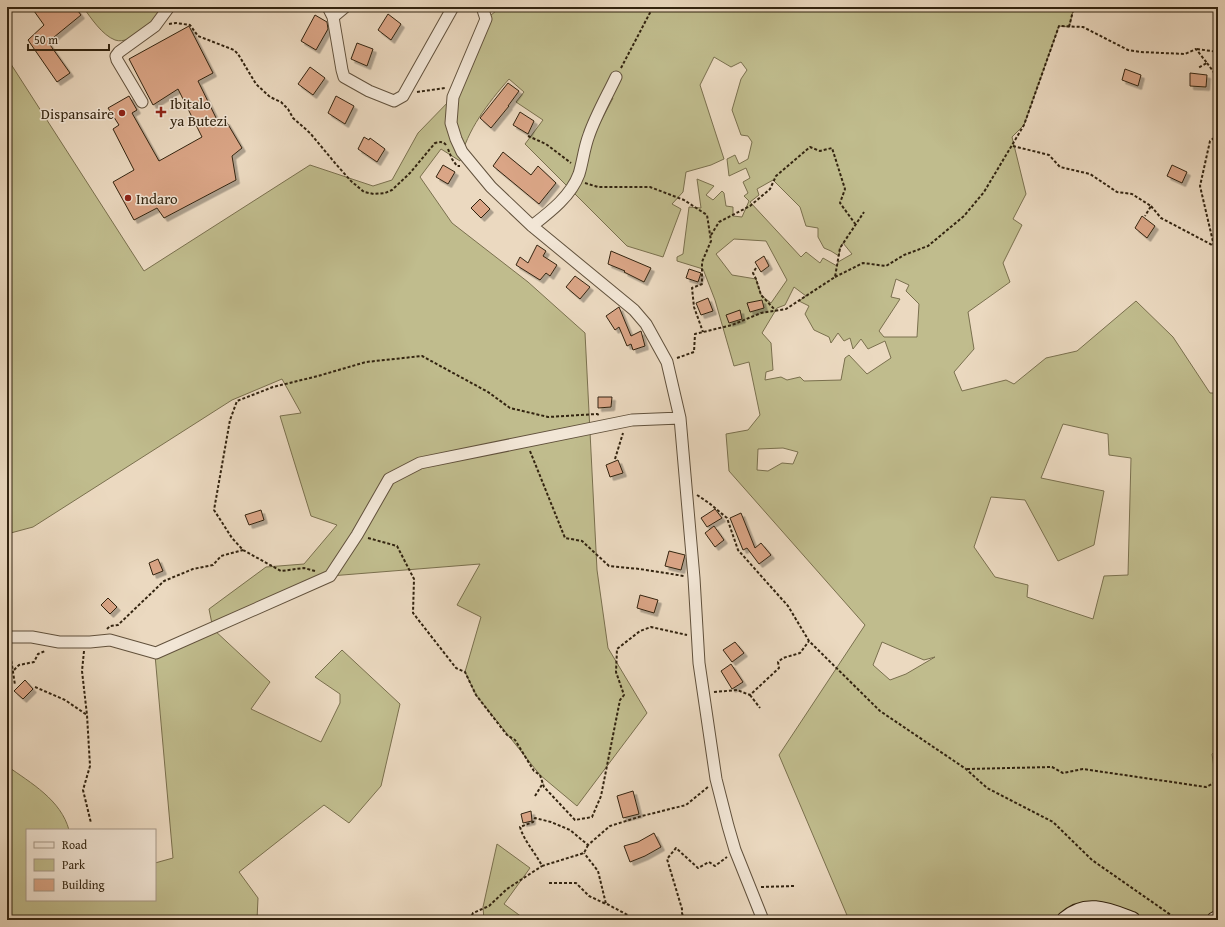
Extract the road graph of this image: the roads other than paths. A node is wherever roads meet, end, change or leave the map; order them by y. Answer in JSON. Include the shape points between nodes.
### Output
{"nodes":[{"id":1,"x":169,"y":7,"type":"edge"},
{"id":2,"x":345,"y":7,"type":"edge"},
{"id":3,"x":453,"y":7,"type":"edge"},
{"id":4,"x":482,"y":7,"type":"edge"},
{"id":5,"x":330,"y":12,"type":"edge"},
{"id":6,"x":616,"y":76,"type":"road end"},
{"id":7,"x":142,"y":102,"type":"dead end"},
{"id":8,"x":532,"y":226,"type":"junction"},
{"id":9,"x":680,"y":418,"type":"junction"},
{"id":10,"x":7,"y":637,"type":"edge"},
{"id":11,"x":1218,"y":918,"type":"edge"},
{"id":12,"x":763,"y":920,"type":"edge"},
{"id":13,"x":1065,"y":920,"type":"edge"},
{"id":14,"x":1132,"y":920,"type":"edge"},
{"id":15,"x":1214,"y":920,"type":"edge"}],
"edges":[{"from":1,"to":7,"type":"street","via":[[155,26],[116,56]]},
{"from":2,"to":5,"type":"street"},
{"from":3,"to":5,"type":"street","via":[[403,96],[394,101],[344,77]]},
{"from":4,"to":8,"type":"street","via":[[486,19],[452,97],[451,123],[462,152],[491,187]]},
{"from":6,"to":8,"type":"street","via":[[591,128],[576,181],[560,203]]},
{"from":8,"to":9,"type":"street","via":[[634,310],[646,324],[667,362]]},
{"from":9,"to":10,"type":"street","via":[[628,420],[420,462],[389,479],[330,576],[156,653],[114,641],[59,642],[32,637]]},
{"from":9,"to":12,"type":"street","via":[[699,664],[716,780],[735,850]]},
{"from":11,"to":15,"type":"street"},
{"from":13,"to":14,"type":"street","via":[[1074,912],[1090,909],[1110,912]]}]}
